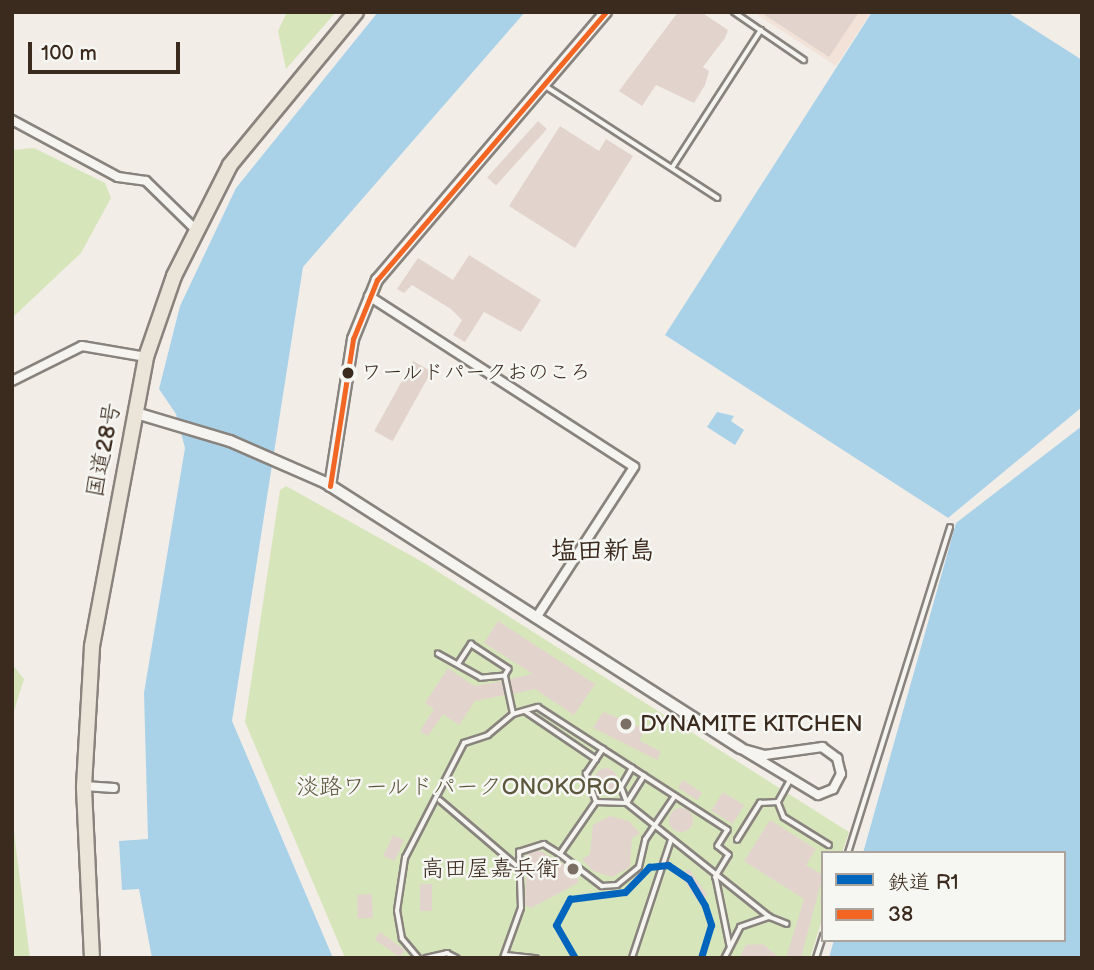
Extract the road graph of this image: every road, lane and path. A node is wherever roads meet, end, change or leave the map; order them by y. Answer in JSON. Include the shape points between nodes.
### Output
{"nodes":[{"id":1,"x":356,"y":12,"type":"edge"},
{"id":2,"x":606,"y":12,"type":"edge"},
{"id":3,"x":734,"y":12,"type":"edge"},
{"id":4,"x":761,"y":30,"type":"junction"},
{"id":5,"x":804,"y":60,"type":"dead end"},
{"id":6,"x":542,"y":84,"type":"junction"},
{"id":7,"x":12,"y":120,"type":"edge"},
{"id":8,"x":672,"y":168,"type":"junction"},
{"id":9,"x":718,"y":198,"type":"dead end"},
{"id":10,"x":196,"y":230,"type":"junction"},
{"id":11,"x":369,"y":296,"type":"junction"},
{"id":12,"x":146,"y":357,"type":"junction"},
{"id":13,"x":12,"y":381,"type":"edge"},
{"id":14,"x":135,"y":412,"type":"junction"},
{"id":15,"x":330,"y":486,"type":"junction"},
{"id":16,"x":950,"y":528,"type":"dead end"},
{"id":17,"x":536,"y":618,"type":"junction"},
{"id":18,"x":438,"y":654,"type":"dead end"},
{"id":19,"x":457,"y":664,"type":"junction"},
{"id":20,"x":505,"y":676,"type":"junction"},
{"id":21,"x":525,"y":711,"type":"junction"},
{"id":22,"x":513,"y":714,"type":"junction"},
{"id":23,"x":740,"y":748,"type":"junction"},
{"id":24,"x":603,"y":749,"type":"junction"},
{"id":25,"x":596,"y":759,"type":"junction"},
{"id":26,"x":632,"y":768,"type":"junction"},
{"id":27,"x":644,"y":776,"type":"junction"},
{"id":28,"x":789,"y":782,"type":"junction"},
{"id":29,"x":84,"y":786,"type":"junction"},
{"id":30,"x":114,"y":788,"type":"dead end"},
{"id":31,"x":675,"y":796,"type":"junction"},
{"id":32,"x":440,"y":800,"type":"junction"},
{"id":33,"x":596,"y":802,"type":"junction"},
{"id":34,"x":778,"y":802,"type":"junction"},
{"id":35,"x":627,"y":803,"type":"junction"},
{"id":36,"x":656,"y":827,"type":"junction"},
{"id":37,"x":671,"y":839,"type":"junction"},
{"id":38,"x":737,"y":840,"type":"dead end"},
{"id":39,"x":829,"y":845,"type":"dead end"},
{"id":40,"x":849,"y":851,"type":"edge"},
{"id":41,"x":560,"y":854,"type":"junction"},
{"id":42,"x":516,"y":865,"type":"junction"},
{"id":43,"x":716,"y":877,"type":"junction"},
{"id":44,"x":770,"y":917,"type":"junction"},
{"id":45,"x":787,"y":924,"type":"dead end"},
{"id":46,"x":730,"y":946,"type":"junction"},
{"id":47,"x":504,"y":956,"type":"edge"},
{"id":48,"x":92,"y":958,"type":"edge"},
{"id":49,"x":418,"y":958,"type":"edge"},
{"id":50,"x":426,"y":958,"type":"edge"},
{"id":51,"x":457,"y":958,"type":"edge"},
{"id":52,"x":536,"y":958,"type":"edge"},
{"id":53,"x":632,"y":958,"type":"edge"},
{"id":54,"x":725,"y":958,"type":"edge"}],
"edges":[{"from":1,"to":10,"type":"highway","name":"国道28号","via":[[246,142]]},
{"from":2,"to":6,"type":"street"},
{"from":3,"to":4,"type":"lane"},
{"from":4,"to":5,"type":"lane"},
{"from":4,"to":8,"type":"lane"},
{"from":6,"to":8,"type":"lane"},
{"from":6,"to":11,"type":"street","via":[[388,263]]},
{"from":7,"to":10,"type":"street","via":[[118,177],[146,181]]},
{"from":8,"to":9,"type":"lane"},
{"from":10,"to":12,"type":"highway","name":"国道28号"},
{"from":11,"to":15,"type":"street","via":[[353,340]]},
{"from":11,"to":17,"type":"street","via":[[634,467]]},
{"from":12,"to":13,"type":"street","via":[[82,346]]},
{"from":12,"to":14,"type":"highway","name":"国道28号"},
{"from":14,"to":15,"type":"street","via":[[288,465]]},
{"from":14,"to":29,"type":"highway","name":"国道28号","via":[[97,606]]},
{"from":15,"to":17,"type":"street"},
{"from":16,"to":40,"type":"lane"},
{"from":17,"to":23,"type":"street"},
{"from":18,"to":19,"type":"lane"},
{"from":19,"to":20,"type":"lane","via":[[481,678]]},
{"from":19,"to":20,"type":"lane","via":[[471,644],[509,669]]},
{"from":20,"to":22,"type":"lane"},
{"from":21,"to":22,"type":"lane"},
{"from":21,"to":24,"type":"lane","via":[[538,707]]},
{"from":21,"to":25,"type":"lane"},
{"from":22,"to":32,"type":"lane","via":[[488,735],[464,743]]},
{"from":23,"to":28,"type":"street"},
{"from":23,"to":28,"type":"street","via":[[765,755],[822,747],[840,763],[840,779],[824,794],[807,793]]},
{"from":24,"to":25,"type":"lane"},
{"from":24,"to":26,"type":"lane"},
{"from":25,"to":33,"type":"lane","via":[[586,774]]},
{"from":26,"to":27,"type":"lane"},
{"from":26,"to":35,"type":"lane","via":[[621,787]]},
{"from":27,"to":31,"type":"lane"},
{"from":27,"to":35,"type":"lane"},
{"from":28,"to":34,"type":"lane"},
{"from":29,"to":30,"type":"street"},
{"from":29,"to":48,"type":"highway","name":"国道28号"},
{"from":31,"to":36,"type":"lane"},
{"from":31,"to":43,"type":"lane","via":[[728,830],[718,846],[729,855]]},
{"from":32,"to":42,"type":"lane"},
{"from":32,"to":49,"type":"lane","via":[[398,879],[402,940]]},
{"from":33,"to":35,"type":"lane"},
{"from":33,"to":41,"type":"lane"},
{"from":34,"to":38,"type":"lane","via":[[760,803]]},
{"from":34,"to":39,"type":"lane","via":[[784,817]]},
{"from":35,"to":36,"type":"lane"},
{"from":36,"to":37,"type":"lane"},
{"from":36,"to":41,"type":"lane","via":[[645,840],[639,867],[617,885],[602,886]]},
{"from":37,"to":43,"type":"lane"},
{"from":37,"to":53,"type":"lane"},
{"from":41,"to":42,"type":"lane","via":[[529,845]]},
{"from":42,"to":47,"type":"lane","via":[[521,908]]},
{"from":43,"to":44,"type":"lane"},
{"from":43,"to":46,"type":"lane"},
{"from":44,"to":45,"type":"lane"},
{"from":44,"to":46,"type":"lane","via":[[741,927]]},
{"from":46,"to":54,"type":"lane"},
{"from":47,"to":52,"type":"lane"},
{"from":50,"to":51,"type":"lane","via":[[447,953]]}]}
